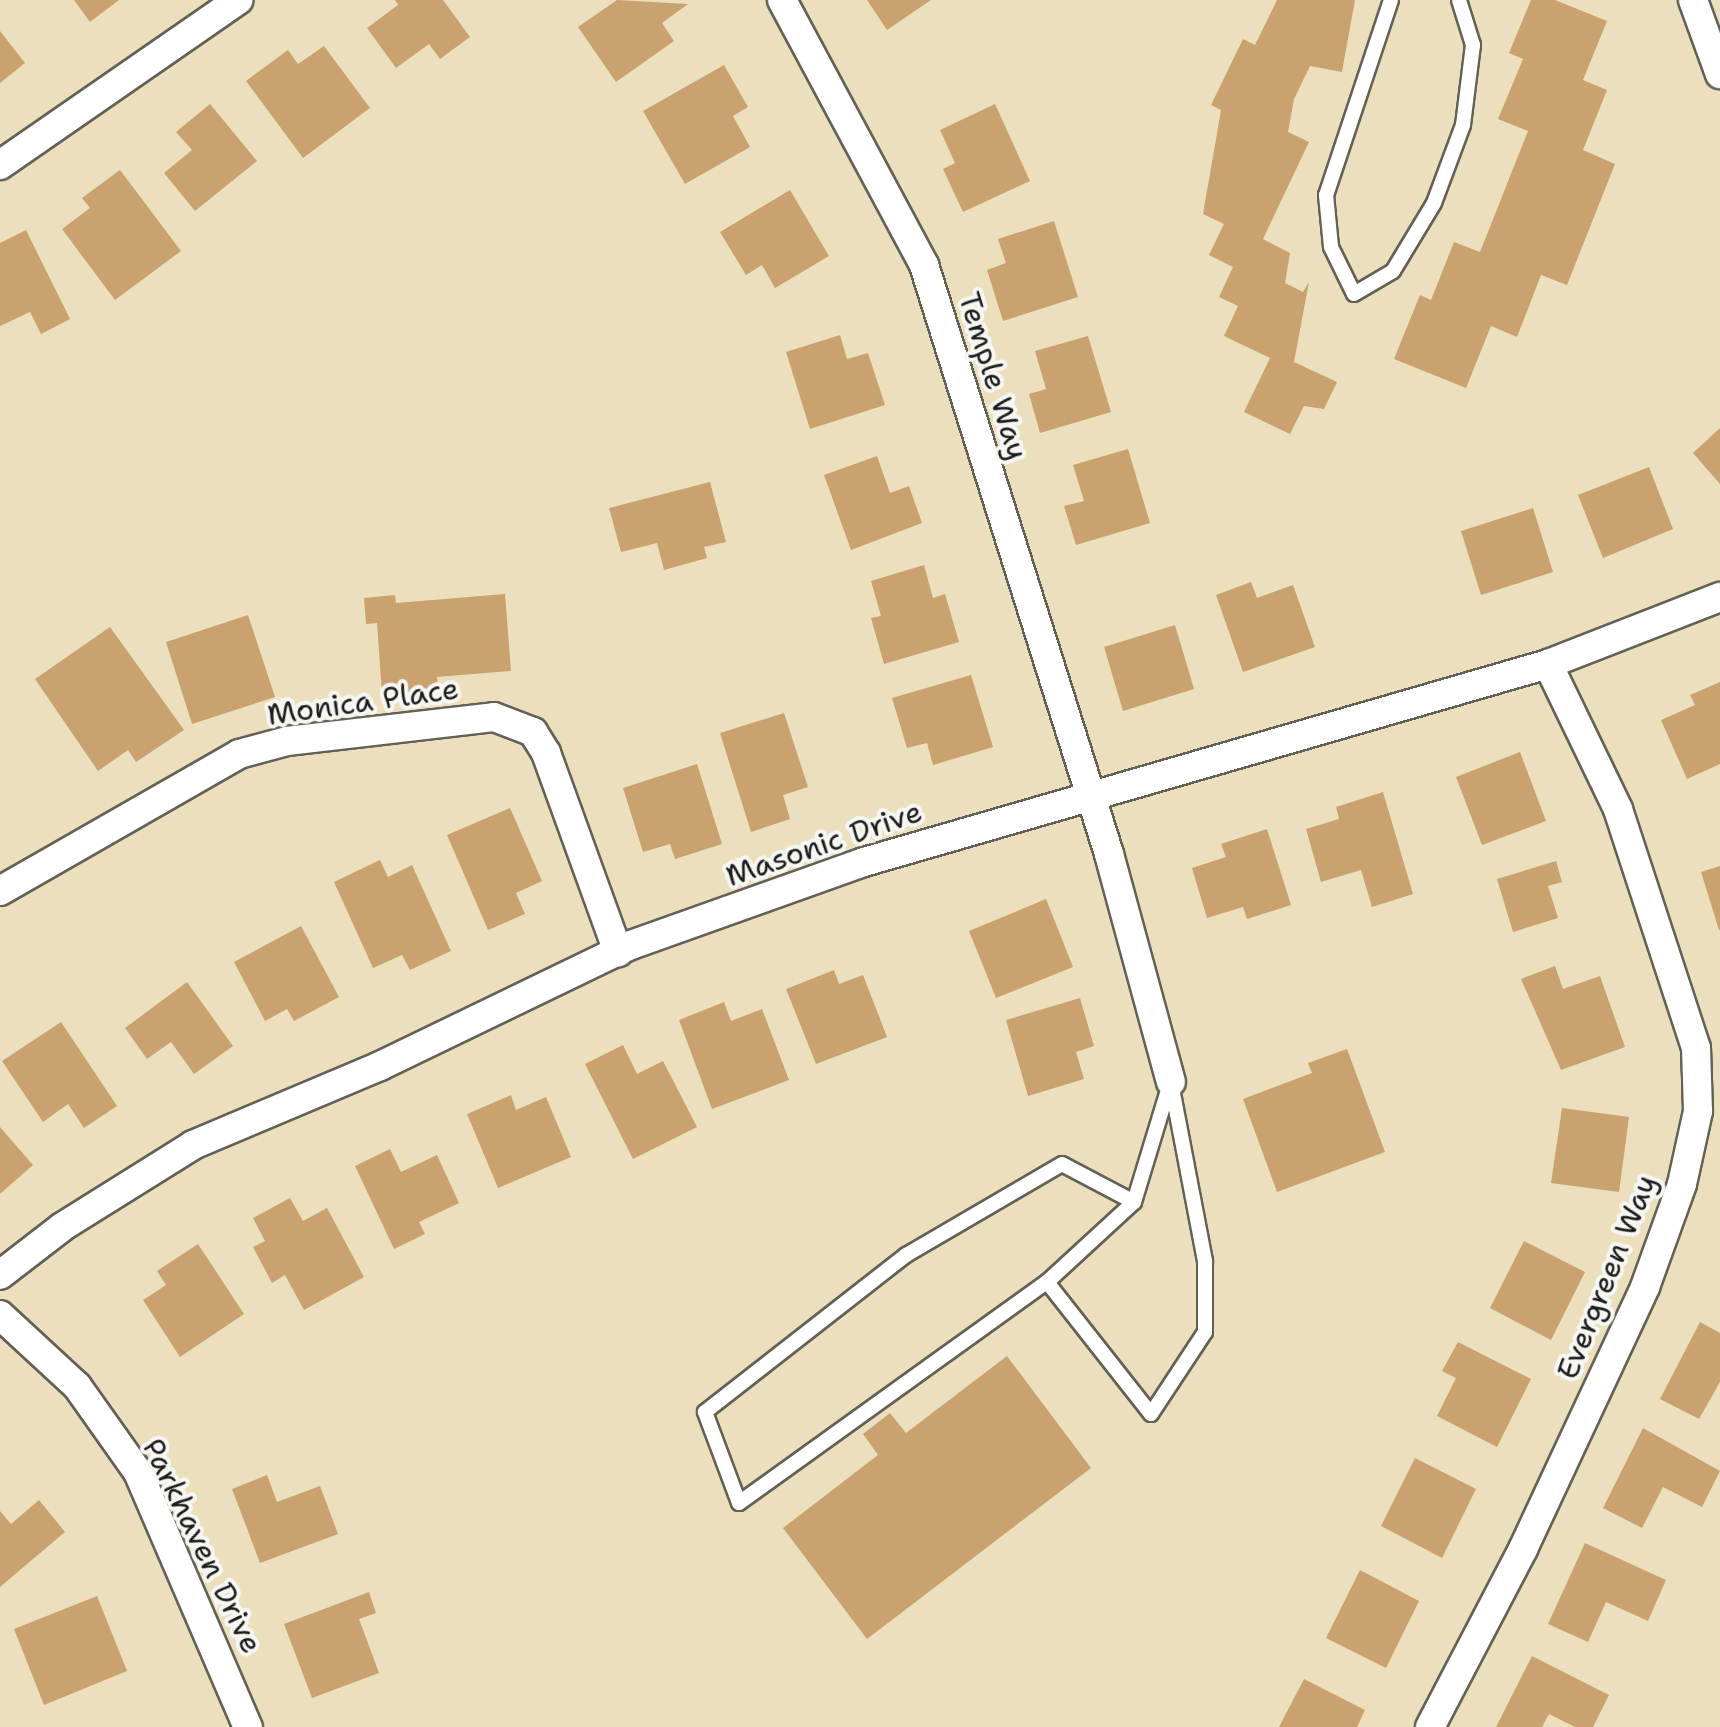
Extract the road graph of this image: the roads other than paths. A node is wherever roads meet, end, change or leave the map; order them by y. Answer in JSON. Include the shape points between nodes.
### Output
{"nodes":[{"id":1,"x":238,"y":0,"type":"edge"},
{"id":2,"x":782,"y":0,"type":"edge"},
{"id":3,"x":1392,"y":0,"type":"edge"},
{"id":4,"x":1459,"y":0,"type":"edge"},
{"id":5,"x":1693,"y":0,"type":"edge"},
{"id":6,"x":1720,"y":74,"type":"edge"},
{"id":7,"x":0,"y":165,"type":"edge"},
{"id":8,"x":1720,"y":597,"type":"edge"},
{"id":9,"x":1548,"y":664,"type":"junction"},
{"id":10,"x":1090,"y":794,"type":"junction"},
{"id":11,"x":0,"y":891,"type":"edge"},
{"id":12,"x":618,"y":952,"type":"junction"},
{"id":13,"x":1171,"y":1082,"type":"junction"},
{"id":14,"x":1134,"y":1202,"type":"junction"},
{"id":15,"x":0,"y":1274,"type":"edge"},
{"id":16,"x":1046,"y":1282,"type":"junction"},
{"id":17,"x":0,"y":1315,"type":"edge"},
{"id":18,"x":248,"y":1727,"type":"edge"},
{"id":19,"x":1430,"y":1727,"type":"edge"}],
"edges":[{"from":1,"to":7,"type":"street"},
{"from":2,"to":10,"type":"street","name":"Temple Way","via":[[924,265]]},
{"from":3,"to":4,"type":"lane","via":[[1326,195],[1331,246],[1354,294],[1393,271],[1434,204],[1463,124],[1473,46]]},
{"from":5,"to":6,"type":"street"},
{"from":8,"to":9,"type":"street","name":"Masonic Drive"},
{"from":9,"to":10,"type":"street","name":"Masonic Drive"},
{"from":9,"to":19,"type":"street","name":"Evergreen Way","via":[[1618,808],[1696,1048],[1698,1111],[1682,1184],[1645,1287]]},
{"from":10,"to":12,"type":"street","name":"Masonic Drive","via":[[864,862]]},
{"from":10,"to":13,"type":"street","name":"Temple Way"},
{"from":11,"to":12,"type":"street","name":"Monica Place","via":[[238,754],[287,740],[494,717],[533,732],[546,752]]},
{"from":12,"to":15,"type":"street","name":"Masonic Drive","via":[[380,1066],[193,1145]]},
{"from":13,"to":14,"type":"lane"},
{"from":13,"to":16,"type":"lane","via":[[1205,1262],[1205,1332],[1151,1414]]},
{"from":14,"to":16,"type":"lane"},
{"from":14,"to":16,"type":"lane","via":[[1062,1164],[906,1254],[705,1412],[738,1503]]},
{"from":17,"to":18,"type":"street","name":"Parkhaven Drive","via":[[77,1386],[138,1472]]}]}
